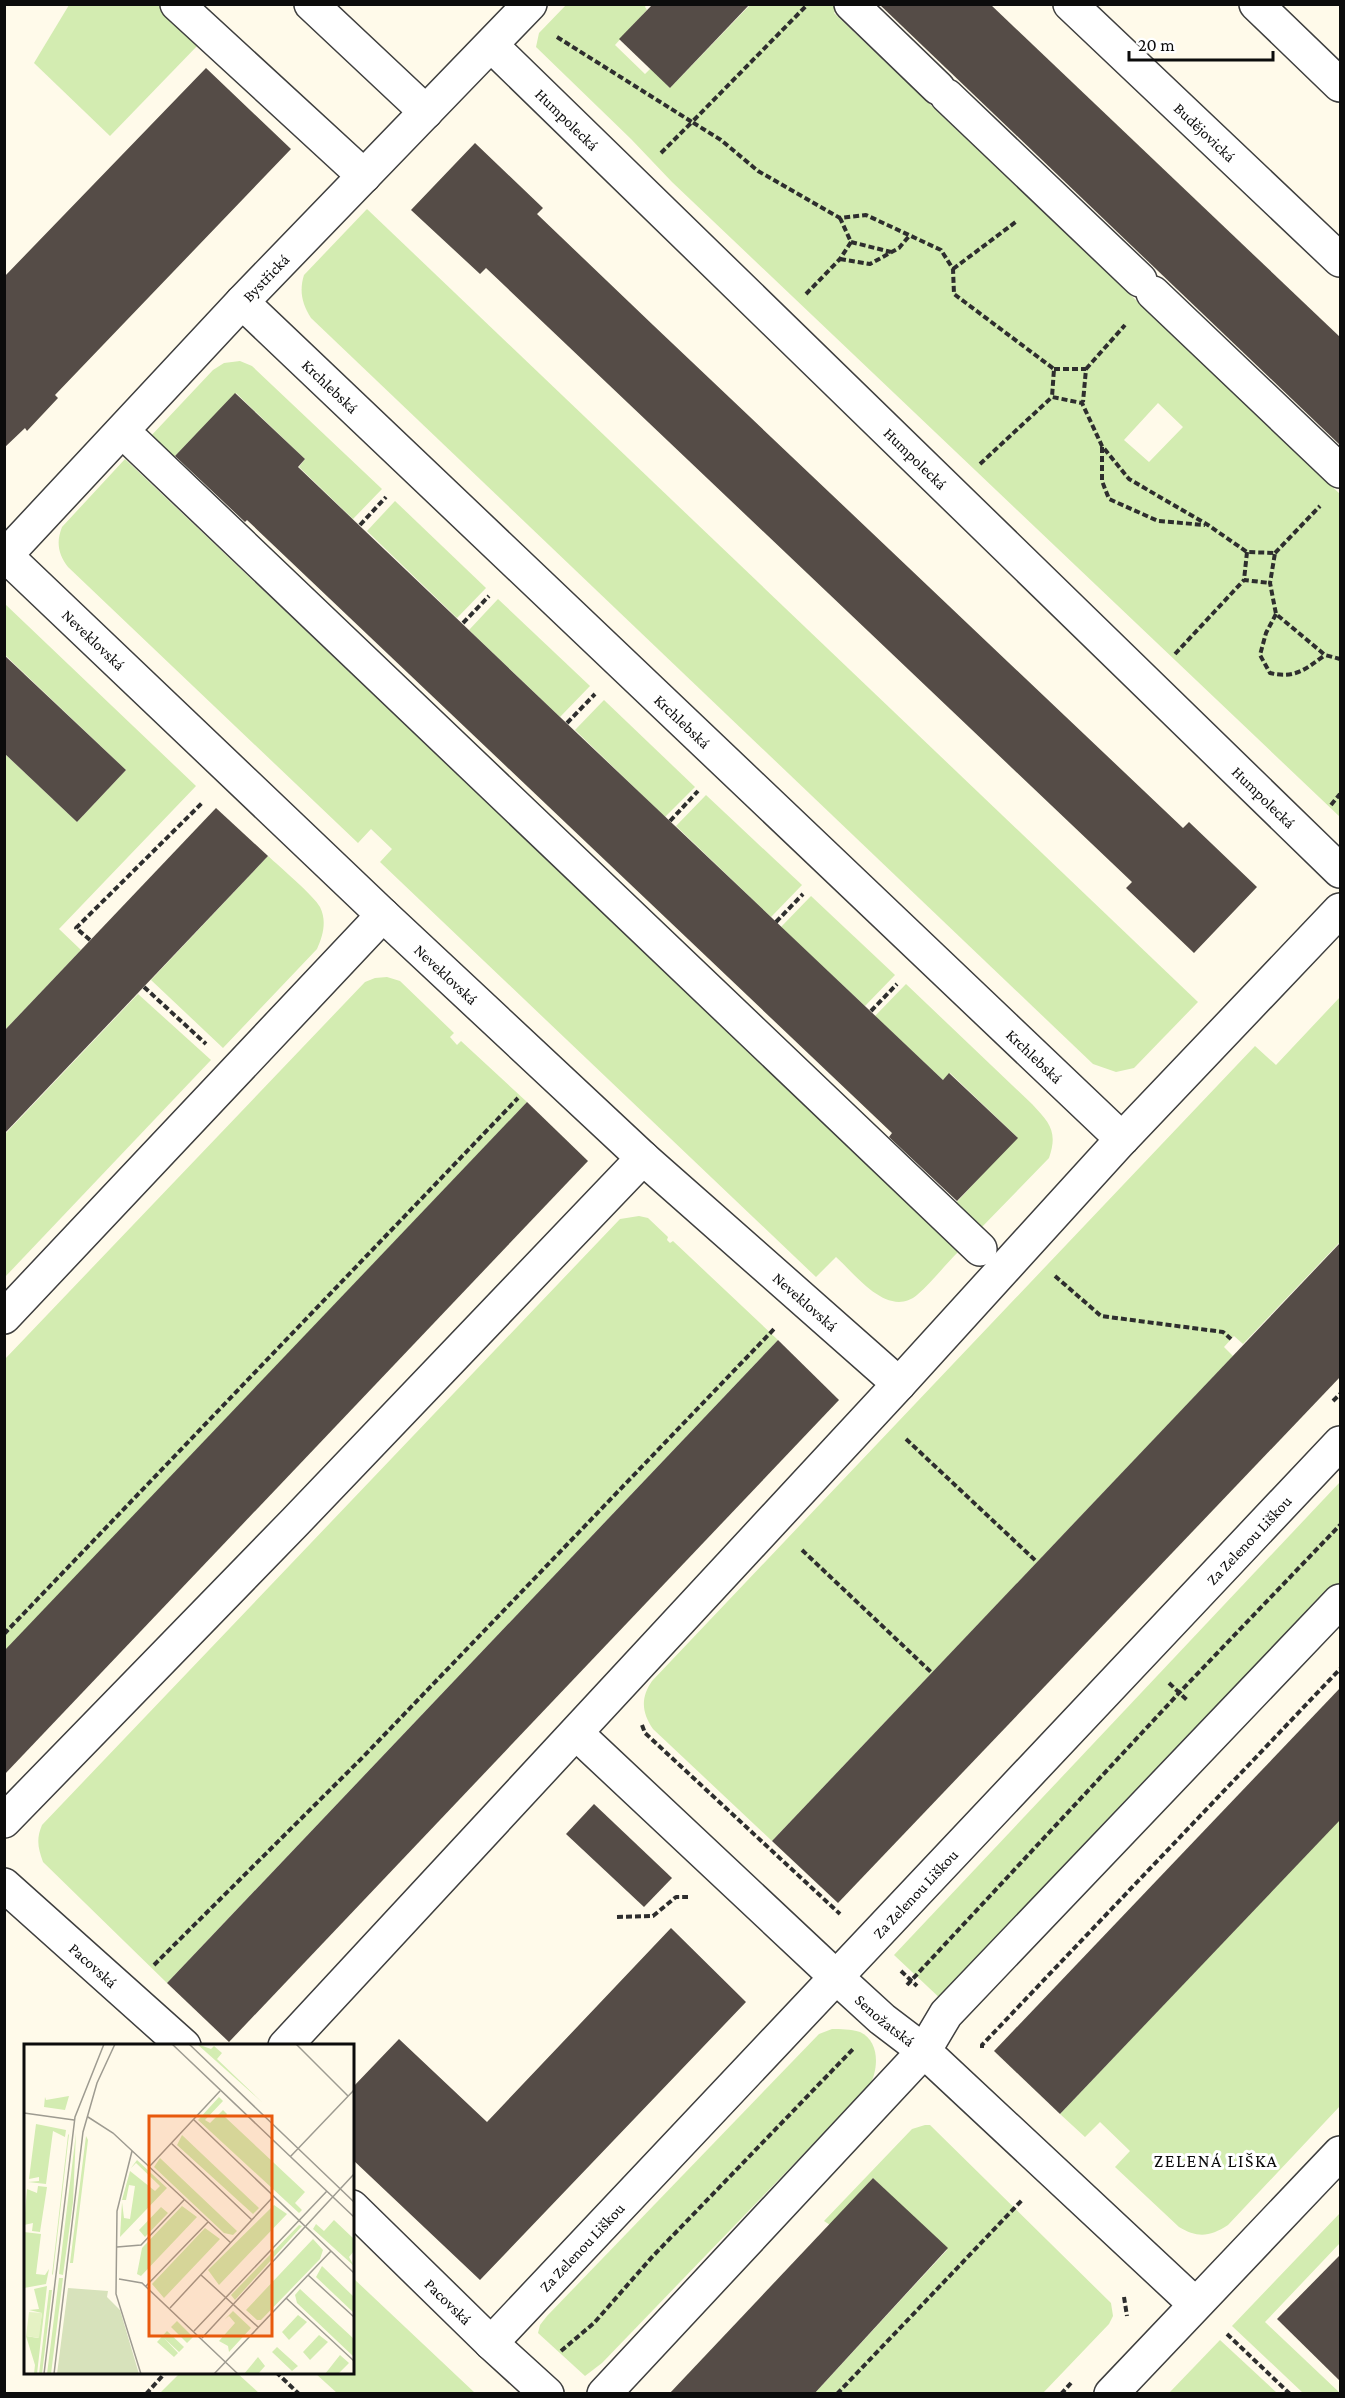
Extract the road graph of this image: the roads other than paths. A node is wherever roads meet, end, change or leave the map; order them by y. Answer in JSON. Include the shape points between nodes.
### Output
{"nodes":[{"id":1,"x":177,"y":4,"type":"edge"},
{"id":2,"x":311,"y":4,"type":"edge"},
{"id":3,"x":851,"y":4,"type":"edge"},
{"id":4,"x":1070,"y":4,"type":"edge"},
{"id":5,"x":1256,"y":4,"type":"edge"},
{"id":6,"x":525,"y":9,"type":"edge"},
{"id":7,"x":492,"y":46,"type":"junction"},
{"id":8,"x":1341,"y":84,"type":"edge"},
{"id":9,"x":426,"y":112,"type":"junction"},
{"id":10,"x":364,"y":176,"type":"junction"},
{"id":11,"x":1341,"y":260,"type":"edge"},
{"id":12,"x":242,"y":302,"type":"junction"},
{"id":13,"x":135,"y":443,"type":"dead end"},
{"id":14,"x":1341,"y":471,"type":"edge"},
{"id":15,"x":5,"y":554,"type":"edge"},
{"id":16,"x":1341,"y":871,"type":"edge"},
{"id":17,"x":1341,"y":910,"type":"edge"},
{"id":18,"x":383,"y":915,"type":"junction"},
{"id":19,"x":1122,"y":1139,"type":"junction"},
{"id":20,"x":643,"y":1158,"type":"junction"},
{"id":21,"x":980,"y":1249,"type":"dead end"},
{"id":22,"x":4,"y":1317,"type":"edge"},
{"id":23,"x":899,"y":1384,"type":"junction"},
{"id":24,"x":1341,"y":1443,"type":"edge"},
{"id":25,"x":1341,"y":1601,"type":"edge"},
{"id":26,"x":576,"y":1733,"type":"junction"},
{"id":27,"x":4,"y":1821,"type":"edge"},
{"id":28,"x":4,"y":1885,"type":"edge"},
{"id":29,"x":835,"y":1976,"type":"junction"},
{"id":30,"x":182,"y":2044,"type":"edge"},
{"id":31,"x":287,"y":2044,"type":"edge"},
{"id":32,"x":924,"y":2051,"type":"junction"},
{"id":33,"x":1341,"y":2153,"type":"edge"},
{"id":34,"x":354,"y":2209,"type":"edge"},
{"id":35,"x":1195,"y":2304,"type":"junction"},
{"id":36,"x":490,"y":2343,"type":"junction"},
{"id":37,"x":547,"y":2394,"type":"edge"},
{"id":38,"x":604,"y":2394,"type":"edge"},
{"id":39,"x":1111,"y":2394,"type":"edge"}],
"edges":[{"from":1,"to":10,"type":"street"},
{"from":2,"to":9,"type":"street"},
{"from":3,"to":14,"type":"street"},
{"from":4,"to":11,"type":"street","name":"Budějovická"},
{"from":5,"to":8,"type":"street"},
{"from":6,"to":7,"type":"street","name":"Bystřická"},
{"from":7,"to":9,"type":"street","name":"Bystřická"},
{"from":7,"to":16,"type":"street","name":"Humpolecká"},
{"from":9,"to":10,"type":"street","name":"Bystřická"},
{"from":10,"to":12,"type":"street","name":"Bystřická"},
{"from":12,"to":15,"type":"street","name":"Bystřická"},
{"from":12,"to":19,"type":"street","name":"Krchlebská"},
{"from":13,"to":21,"type":"street"},
{"from":15,"to":18,"type":"street","name":"Neveklovská"},
{"from":17,"to":19,"type":"street"},
{"from":18,"to":20,"type":"street","name":"Neveklovská"},
{"from":18,"to":22,"type":"street"},
{"from":19,"to":23,"type":"street"},
{"from":20,"to":23,"type":"street","name":"Neveklovská"},
{"from":20,"to":27,"type":"street"},
{"from":23,"to":26,"type":"street"},
{"from":24,"to":29,"type":"street","name":"Za Zelenou Liškou"},
{"from":25,"to":32,"type":"street","via":[[946,2014]]},
{"from":26,"to":29,"type":"street","name":"Senožatská"},
{"from":26,"to":31,"type":"street"},
{"from":28,"to":30,"type":"street","name":"Pacovská"},
{"from":29,"to":32,"type":"street","name":"Senožatská"},
{"from":29,"to":36,"type":"street","name":"Za Zelenou Liškou"},
{"from":32,"to":35,"type":"street","name":"Senožatská"},
{"from":32,"to":38,"type":"street"},
{"from":33,"to":35,"type":"street"},
{"from":34,"to":36,"type":"street","name":"Pacovská"},
{"from":35,"to":39,"type":"street"},
{"from":36,"to":37,"type":"street","name":"Pacovská"}]}
